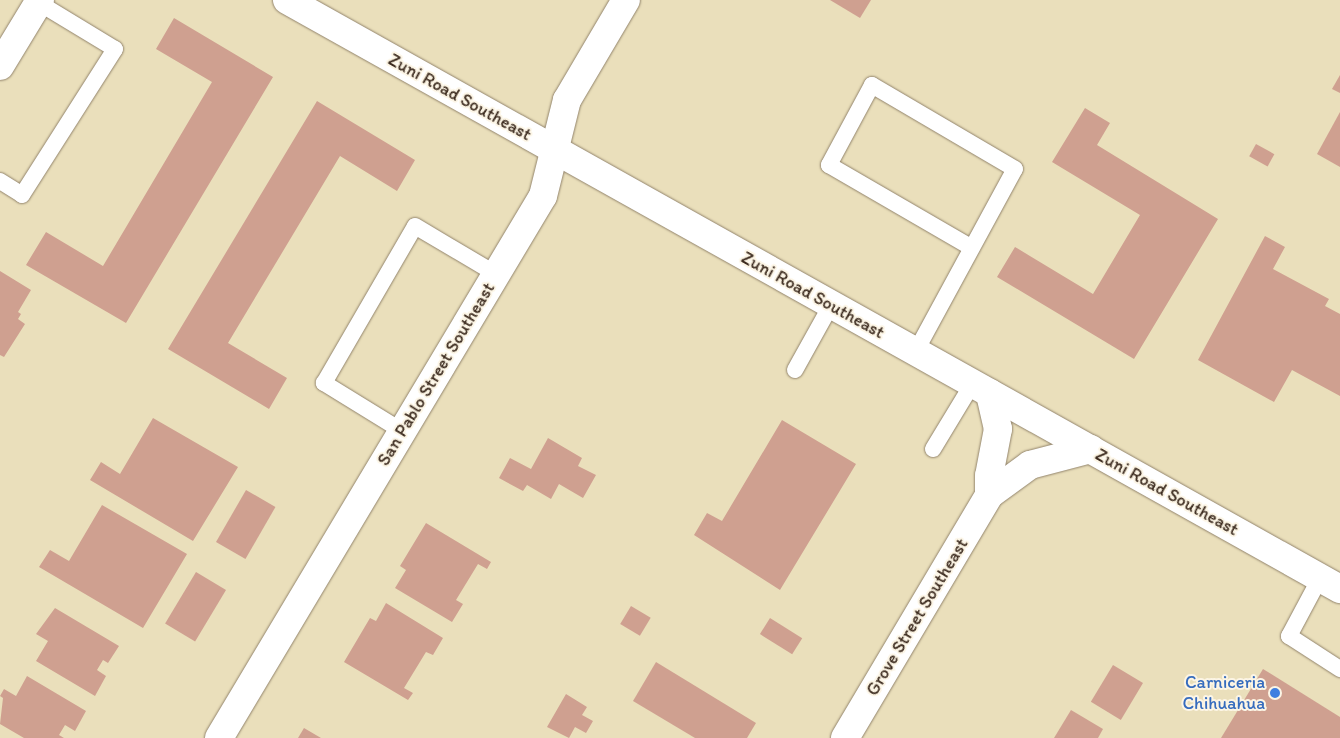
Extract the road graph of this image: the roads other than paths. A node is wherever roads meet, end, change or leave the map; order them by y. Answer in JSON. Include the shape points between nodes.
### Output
{"nodes":[{"id":1,"x":287,"y":0,"type":"edge"},
{"id":2,"x":626,"y":0,"type":"edge"},
{"id":3,"x":39,"y":1,"type":"edge"},
{"id":4,"x":0,"y":66,"type":"edge"},
{"id":5,"x":554,"y":151,"type":"junction"},
{"id":6,"x":0,"y":181,"type":"edge"},
{"id":7,"x":972,"y":248,"type":"junction"},
{"id":8,"x":496,"y":274,"type":"junction"},
{"id":9,"x":831,"y":305,"type":"junction"},
{"id":10,"x":916,"y":352,"type":"junction"},
{"id":11,"x":795,"y":370,"type":"dead end"},
{"id":12,"x":981,"y":388,"type":"junction"},
{"id":13,"x":402,"y":431,"type":"junction"},
{"id":14,"x":933,"y":449,"type":"dead end"},
{"id":15,"x":1091,"y":449,"type":"junction"},
{"id":16,"x":989,"y":495,"type":"junction"},
{"id":17,"x":1330,"y":584,"type":"edge"},
{"id":18,"x":1340,"y":669,"type":"edge"},
{"id":19,"x":219,"y":738,"type":"edge"},
{"id":20,"x":844,"y":738,"type":"edge"}],
"edges":[{"from":1,"to":5,"type":"street","name":"Zuni Road Southeast"},
{"from":2,"to":5,"type":"street","name":"San Pablo Street Southeast","via":[[567,100]]},
{"from":3,"to":4,"type":"street"},
{"from":3,"to":6,"type":"lane","via":[[115,49],[22,195]]},
{"from":5,"to":8,"type":"street","name":"San Pablo Street Southeast","via":[[542,196]]},
{"from":5,"to":9,"type":"street","name":"Zuni Road Southeast"},
{"from":7,"to":7,"type":"lane","via":[[1016,170],[872,85],[829,165]]},
{"from":7,"to":10,"type":"lane"},
{"from":8,"to":13,"type":"street","name":"San Pablo Street Southeast"},
{"from":8,"to":13,"type":"lane","via":[[415,226],[324,383]]},
{"from":9,"to":10,"type":"street","name":"Zuni Road Southeast"},
{"from":9,"to":11,"type":"lane"},
{"from":10,"to":12,"type":"street","name":"Zuni Road Southeast"},
{"from":12,"to":14,"type":"lane"},
{"from":12,"to":15,"type":"street","name":"Zuni Road Southeast"},
{"from":12,"to":16,"type":"street","name":"Grove Street Southeast","via":[[998,429],[989,476]]},
{"from":13,"to":19,"type":"street","name":"San Pablo Street Southeast"},
{"from":15,"to":16,"type":"street","name":"Grove Street Southeast","via":[[1030,465]]},
{"from":15,"to":17,"type":"street","name":"Zuni Road Southeast"},
{"from":16,"to":20,"type":"street","name":"Grove Street Southeast"},
{"from":17,"to":18,"type":"lane","via":[[1289,636]]}]}
